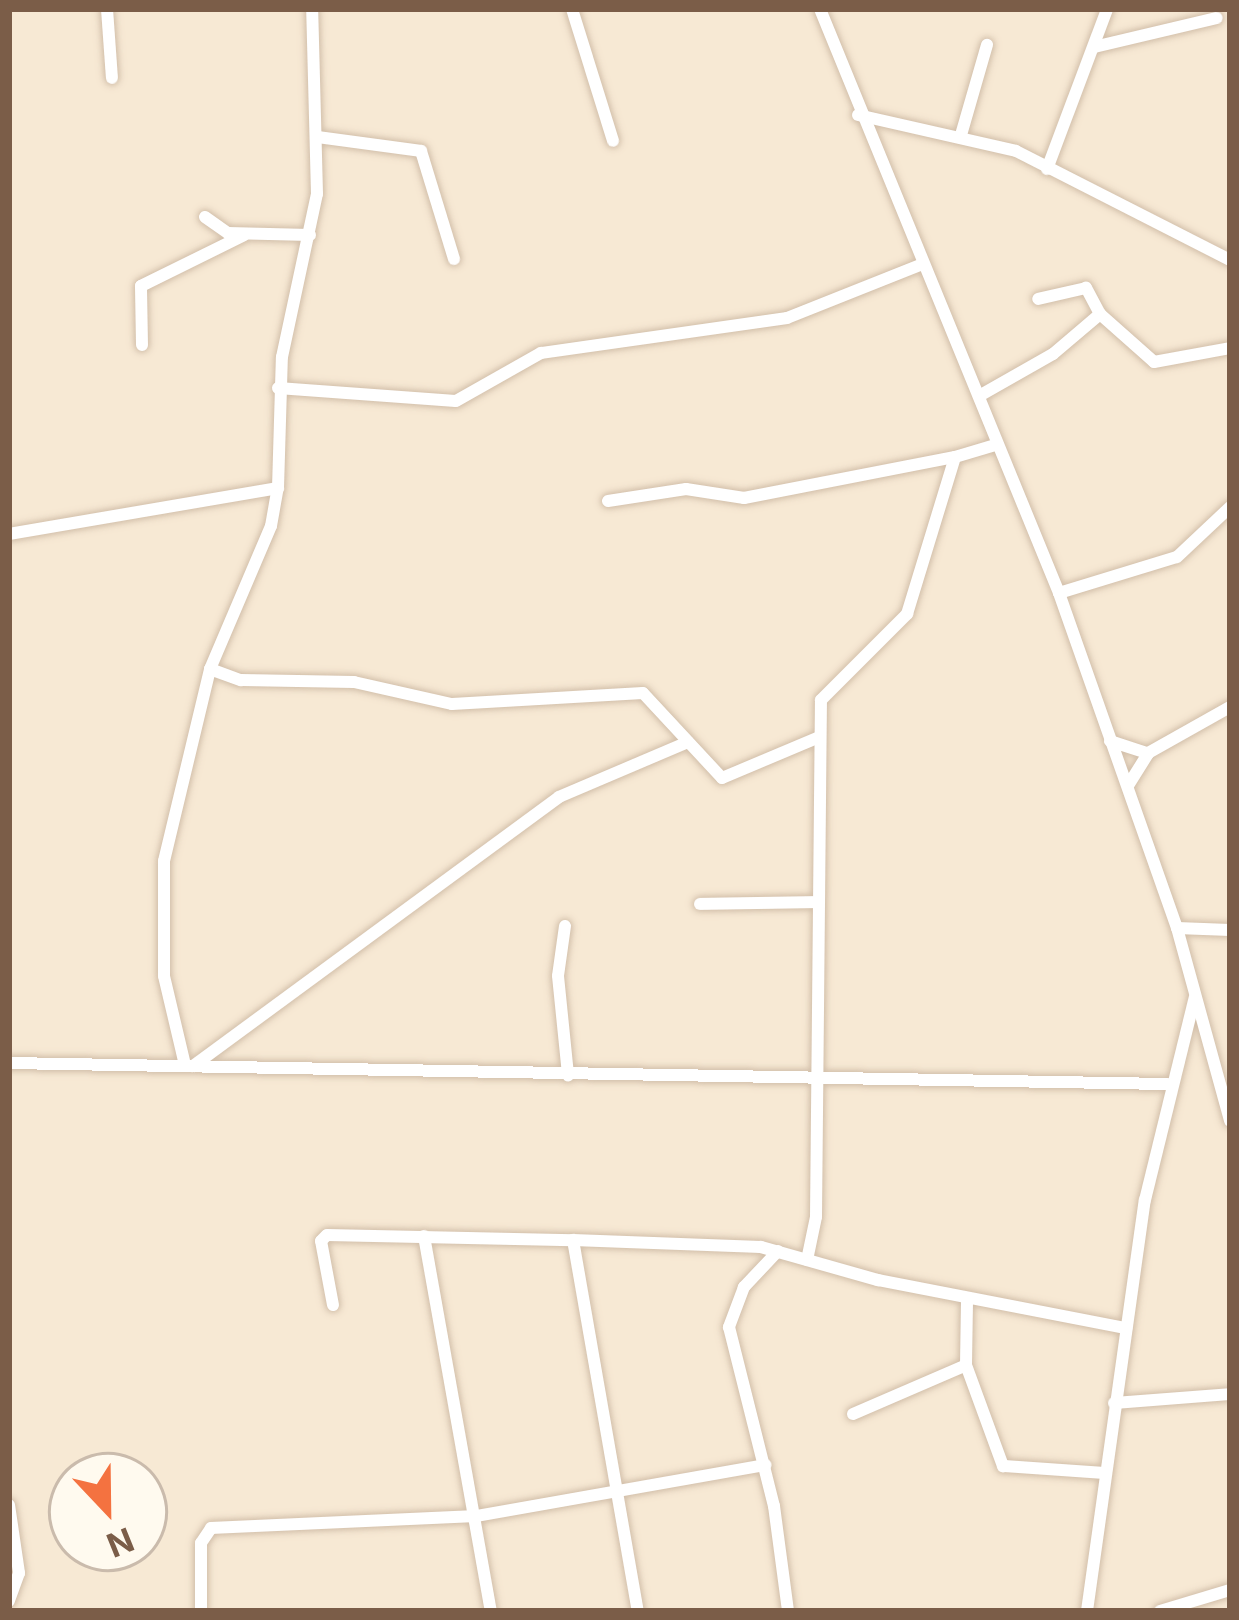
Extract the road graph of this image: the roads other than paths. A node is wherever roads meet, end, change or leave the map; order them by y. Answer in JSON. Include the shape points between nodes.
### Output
{"nodes":[{"id":1,"x":107,"y":9,"type":"edge"},
{"id":2,"x":312,"y":9,"type":"edge"},
{"id":3,"x":572,"y":9,"type":"edge"},
{"id":4,"x":839,"y":9,"type":"edge"},
{"id":5,"x":1092,"y":9,"type":"edge"},
{"id":6,"x":1108,"y":9,"type":"edge"},
{"id":7,"x":821,"y":14,"type":"edge"},
{"id":8,"x":1216,"y":18,"type":"dead end"},
{"id":9,"x":1102,"y":24,"type":"junction"},
{"id":10,"x":987,"y":45,"type":"dead end"},
{"id":11,"x":1094,"y":46,"type":"junction"},
{"id":12,"x":112,"y":78,"type":"dead end"},
{"id":13,"x":859,"y":115,"type":"junction"},
{"id":14,"x":961,"y":135,"type":"junction"},
{"id":15,"x":318,"y":137,"type":"junction"},
{"id":16,"x":613,"y":141,"type":"dead end"},
{"id":17,"x":1047,"y":170,"type":"junction"},
{"id":18,"x":205,"y":217,"type":"dead end"},
{"id":19,"x":310,"y":235,"type":"junction"},
{"id":20,"x":244,"y":236,"type":"junction"},
{"id":21,"x":454,"y":259,"type":"dead end"},
{"id":22,"x":1230,"y":260,"type":"edge"},
{"id":23,"x":923,"y":264,"type":"junction"},
{"id":24,"x":1038,"y":299,"type":"dead end"},
{"id":25,"x":1100,"y":314,"type":"junction"},
{"id":26,"x":142,"y":345,"type":"dead end"},
{"id":27,"x":1230,"y":348,"type":"edge"},
{"id":28,"x":278,"y":388,"type":"junction"},
{"id":29,"x":979,"y":396,"type":"junction"},
{"id":30,"x":995,"y":446,"type":"junction"},
{"id":31,"x":955,"y":457,"type":"junction"},
{"id":32,"x":278,"y":488,"type":"junction"},
{"id":33,"x":608,"y":501,"type":"dead end"},
{"id":34,"x":1230,"y":507,"type":"edge"},
{"id":35,"x":9,"y":534,"type":"edge"},
{"id":36,"x":1059,"y":593,"type":"junction"},
{"id":37,"x":210,"y":670,"type":"junction"},
{"id":38,"x":1230,"y":707,"type":"edge"},
{"id":39,"x":817,"y":738,"type":"junction"},
{"id":40,"x":1110,"y":741,"type":"junction"},
{"id":41,"x":688,"y":742,"type":"junction"},
{"id":42,"x":1148,"y":753,"type":"junction"},
{"id":43,"x":1129,"y":786,"type":"junction"},
{"id":44,"x":815,"y":902,"type":"junction"},
{"id":45,"x":700,"y":904,"type":"dead end"},
{"id":46,"x":565,"y":926,"type":"dead end"},
{"id":47,"x":1177,"y":928,"type":"junction"},
{"id":48,"x":1230,"y":930,"type":"edge"},
{"id":49,"x":1196,"y":996,"type":"junction"},
{"id":50,"x":9,"y":1063,"type":"edge"},
{"id":51,"x":189,"y":1066,"type":"junction"},
{"id":52,"x":568,"y":1076,"type":"junction"},
{"id":53,"x":813,"y":1083,"type":"junction"},
{"id":54,"x":1168,"y":1084,"type":"junction"},
{"id":55,"x":1230,"y":1120,"type":"edge"},
{"id":56,"x":424,"y":1236,"type":"junction"},
{"id":57,"x":573,"y":1240,"type":"junction"},
{"id":58,"x":778,"y":1251,"type":"junction"},
{"id":59,"x":807,"y":1260,"type":"junction"},
{"id":60,"x":967,"y":1298,"type":"junction"},
{"id":61,"x":333,"y":1305,"type":"dead end"},
{"id":62,"x":1126,"y":1328,"type":"junction"},
{"id":63,"x":966,"y":1365,"type":"junction"},
{"id":64,"x":1230,"y":1394,"type":"edge"},
{"id":65,"x":1114,"y":1403,"type":"junction"},
{"id":66,"x":853,"y":1414,"type":"dead end"},
{"id":67,"x":766,"y":1466,"type":"junction"},
{"id":68,"x":1106,"y":1473,"type":"junction"},
{"id":69,"x":623,"y":1491,"type":"junction"},
{"id":70,"x":9,"y":1505,"type":"edge"},
{"id":71,"x":476,"y":1516,"type":"junction"},
{"id":72,"x":1230,"y":1590,"type":"edge"},
{"id":73,"x":9,"y":1601,"type":"edge"},
{"id":74,"x":788,"y":1610,"type":"edge"},
{"id":75,"x":201,"y":1611,"type":"edge"},
{"id":76,"x":490,"y":1611,"type":"edge"},
{"id":77,"x":638,"y":1611,"type":"edge"},
{"id":78,"x":772,"y":1611,"type":"edge"},
{"id":79,"x":1087,"y":1611,"type":"edge"},
{"id":80,"x":1160,"y":1611,"type":"edge"}],
"edges":[{"from":1,"to":12,"type":"street"},
{"from":2,"to":15,"type":"street"},
{"from":3,"to":16,"type":"street"},
{"from":4,"to":7,"type":"street"},
{"from":5,"to":9,"type":"street"},
{"from":6,"to":9,"type":"street"},
{"from":7,"to":13,"type":"street"},
{"from":8,"to":11,"type":"street"},
{"from":9,"to":11,"type":"street"},
{"from":10,"to":14,"type":"street"},
{"from":11,"to":17,"type":"street"},
{"from":13,"to":14,"type":"street"},
{"from":13,"to":23,"type":"street"},
{"from":14,"to":17,"type":"street"},
{"from":15,"to":19,"type":"street"},
{"from":15,"to":21,"type":"street","via":[[421,152]]},
{"from":17,"to":22,"type":"street"},
{"from":18,"to":20,"type":"street","via":[[215,230]]},
{"from":19,"to":20,"type":"street"},
{"from":19,"to":28,"type":"street"},
{"from":20,"to":26,"type":"street","via":[[141,286]]},
{"from":23,"to":28,"type":"street","via":[[788,318],[542,353],[456,401]]},
{"from":23,"to":29,"type":"street"},
{"from":24,"to":25,"type":"street","via":[[1086,288]]},
{"from":25,"to":27,"type":"street","via":[[1154,362]]},
{"from":25,"to":29,"type":"street","via":[[1053,354]]},
{"from":28,"to":32,"type":"street"},
{"from":29,"to":30,"type":"street"},
{"from":30,"to":31,"type":"street"},
{"from":30,"to":36,"type":"street"},
{"from":31,"to":33,"type":"street","via":[[744,498],[686,489]]},
{"from":31,"to":39,"type":"street","via":[[921,586],[891,632],[828,685]]},
{"from":32,"to":35,"type":"street"},
{"from":32,"to":37,"type":"street","via":[[271,526]]},
{"from":34,"to":36,"type":"street","via":[[1177,557]]},
{"from":36,"to":40,"type":"street"},
{"from":37,"to":41,"type":"street","via":[[241,680],[354,682],[452,704],[643,693]]},
{"from":37,"to":51,"type":"street","via":[[164,861],[164,976]]},
{"from":38,"to":42,"type":"street"},
{"from":39,"to":41,"type":"street","via":[[722,778]]},
{"from":39,"to":44,"type":"street"},
{"from":40,"to":42,"type":"street"},
{"from":40,"to":43,"type":"street"},
{"from":41,"to":51,"type":"street","via":[[559,797]]},
{"from":42,"to":43,"type":"street"},
{"from":43,"to":47,"type":"street"},
{"from":44,"to":45,"type":"street"},
{"from":44,"to":53,"type":"street"},
{"from":46,"to":52,"type":"street","via":[[558,976]]},
{"from":47,"to":48,"type":"street"},
{"from":47,"to":49,"type":"street"},
{"from":49,"to":54,"type":"street"},
{"from":49,"to":55,"type":"street"},
{"from":50,"to":51,"type":"street"},
{"from":51,"to":52,"type":"street"},
{"from":52,"to":53,"type":"street"},
{"from":53,"to":54,"type":"street"},
{"from":53,"to":59,"type":"street","via":[[816,1217]]},
{"from":54,"to":62,"type":"street"},
{"from":56,"to":57,"type":"street"},
{"from":56,"to":61,"type":"street","via":[[324,1237]]},
{"from":56,"to":71,"type":"street"},
{"from":57,"to":58,"type":"street"},
{"from":57,"to":69,"type":"street"},
{"from":58,"to":59,"type":"street"},
{"from":58,"to":67,"type":"street","via":[[744,1287],[729,1327]]},
{"from":59,"to":60,"type":"street"},
{"from":60,"to":62,"type":"street"},
{"from":60,"to":63,"type":"street"},
{"from":62,"to":65,"type":"street"},
{"from":63,"to":66,"type":"street"},
{"from":63,"to":68,"type":"street","via":[[1003,1466]]},
{"from":64,"to":65,"type":"street"},
{"from":65,"to":68,"type":"street"},
{"from":67,"to":69,"type":"street"},
{"from":67,"to":74,"type":"street"},
{"from":68,"to":79,"type":"street"},
{"from":69,"to":71,"type":"street"},
{"from":69,"to":77,"type":"street"},
{"from":70,"to":73,"type":"street","via":[[19,1573]]},
{"from":71,"to":75,"type":"street","via":[[211,1528],[201,1543]]},
{"from":71,"to":76,"type":"street"},
{"from":72,"to":80,"type":"street"},
{"from":74,"to":78,"type":"street"}]}
